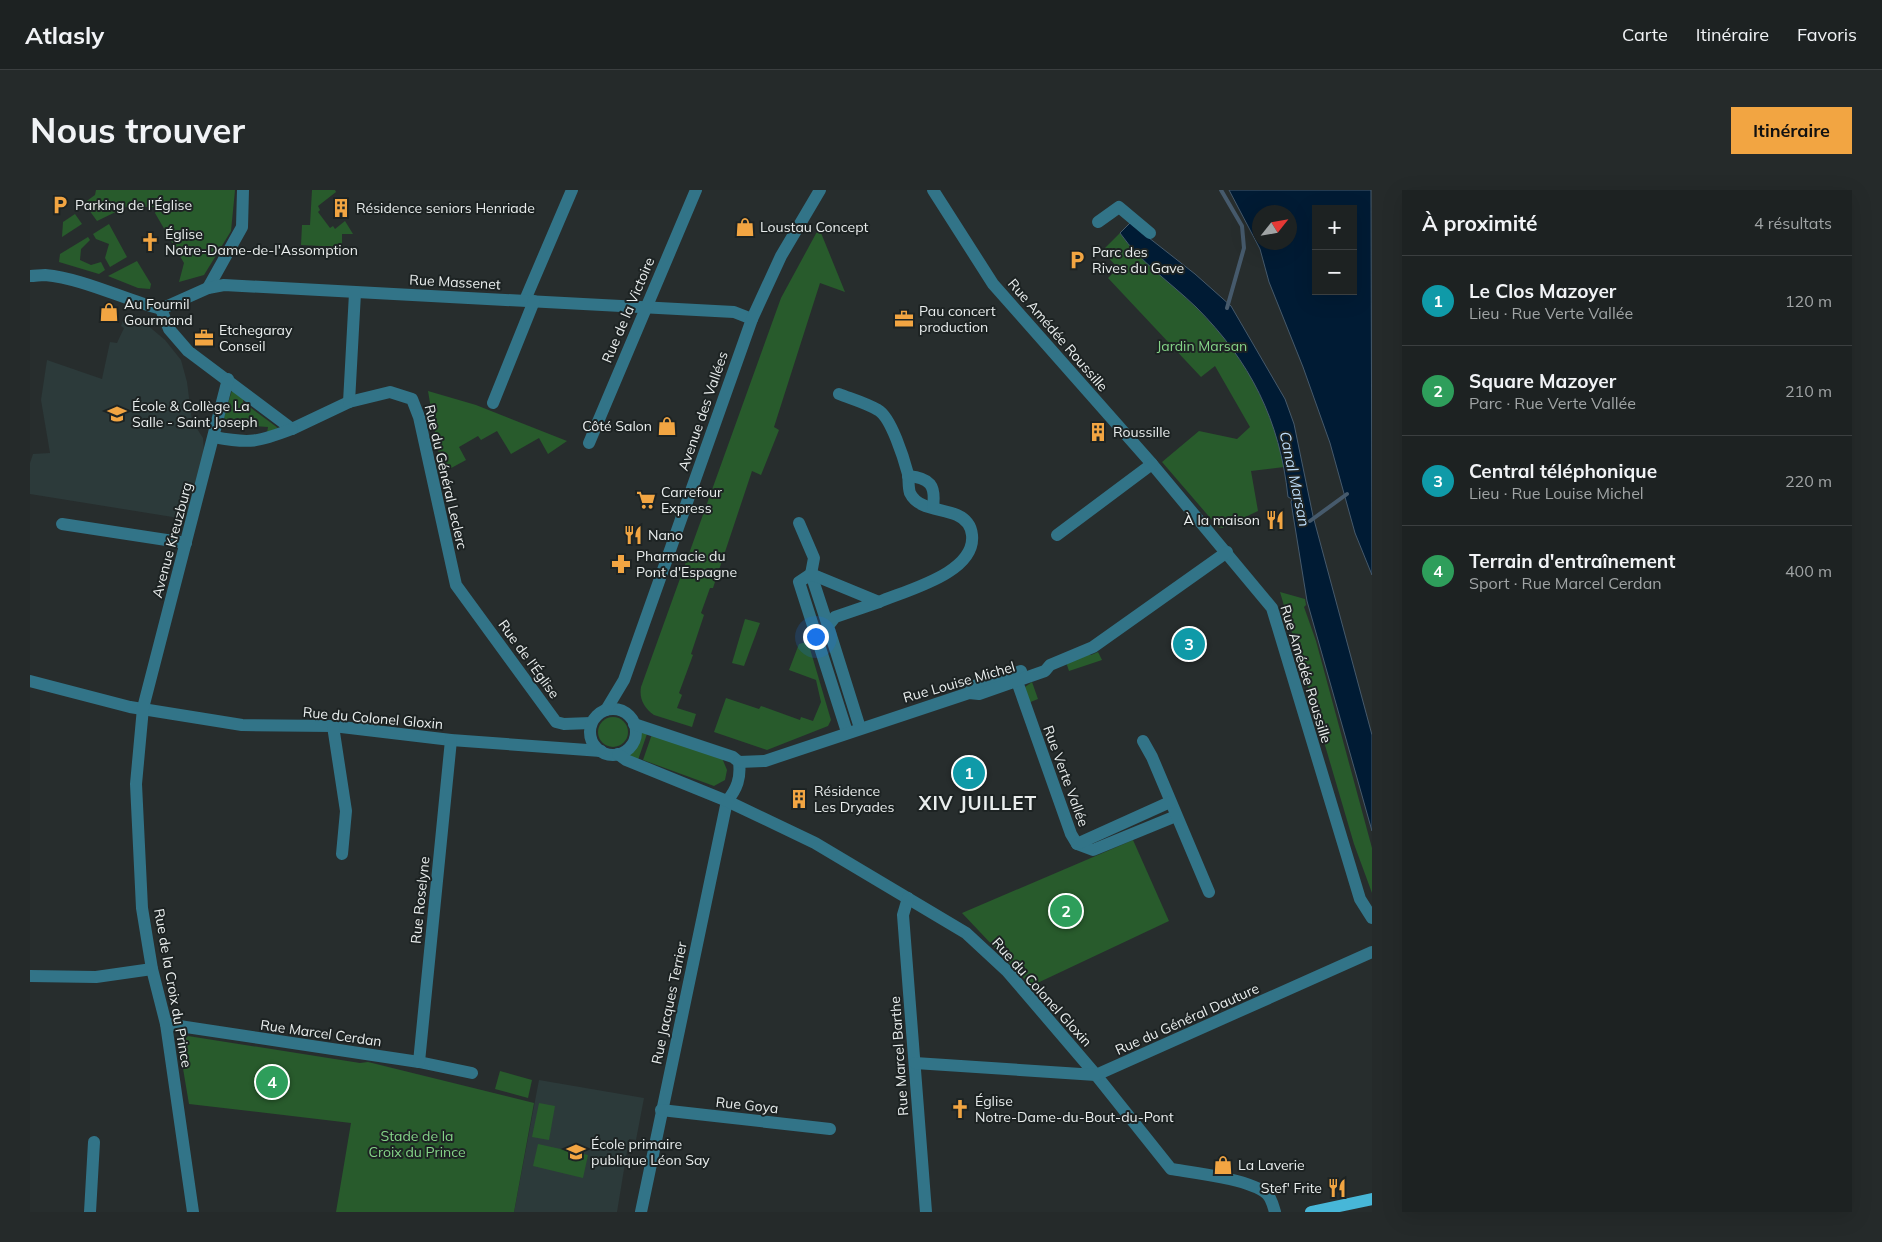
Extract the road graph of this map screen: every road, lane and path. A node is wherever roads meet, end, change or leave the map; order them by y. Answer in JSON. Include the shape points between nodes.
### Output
{"nodes":[{"id":1,"x":243,"y":190,"type":"edge"},
{"id":2,"x":572,"y":190,"type":"edge"},
{"id":3,"x":696,"y":190,"type":"edge"},
{"id":4,"x":820,"y":190,"type":"edge"},
{"id":5,"x":933,"y":190,"type":"edge"},
{"id":6,"x":1098,"y":222,"type":"dead end"},
{"id":7,"x":1150,"y":233,"type":"dead end"},
{"id":8,"x":30,"y":276,"type":"edge"},
{"id":9,"x":208,"y":288,"type":"junction"},
{"id":10,"x":355,"y":293,"type":"junction"},
{"id":11,"x":530,"y":301,"type":"junction"},
{"id":12,"x":645,"y":308,"type":"junction"},
{"id":13,"x":161,"y":309,"type":"junction"},
{"id":14,"x":752,"y":319,"type":"junction"},
{"id":15,"x":228,"y":379,"type":"junction"},
{"id":16,"x":839,"y":394,"type":"dead end"},
{"id":17,"x":348,"y":402,"type":"junction"},
{"id":18,"x":493,"y":403,"type":"dead end"},
{"id":19,"x":292,"y":429,"type":"junction"},
{"id":20,"x":214,"y":437,"type":"junction"},
{"id":21,"x":588,"y":443,"type":"dead end"},
{"id":22,"x":1152,"y":464,"type":"junction"},
{"id":23,"x":908,"y":476,"type":"junction"},
{"id":24,"x":933,"y":507,"type":"junction"},
{"id":25,"x":62,"y":524,"type":"dead end"},
{"id":26,"x":800,"y":524,"type":"dead end"},
{"id":27,"x":1057,"y":535,"type":"dead end"},
{"id":28,"x":186,"y":543,"type":"junction"},
{"id":29,"x":1227,"y":552,"type":"junction"},
{"id":30,"x":811,"y":574,"type":"junction"},
{"id":31,"x":456,"y":585,"type":"joint"},
{"id":32,"x":879,"y":602,"type":"junction"},
{"id":33,"x":828,"y":626,"type":"junction"},
{"id":34,"x":1015,"y":678,"type":"junction"},
{"id":35,"x":624,"y":680,"type":"junction"},
{"id":36,"x":30,"y":681,"type":"edge"},
{"id":37,"x":143,"y":708,"type":"junction"},
{"id":38,"x":606,"y":710,"type":"junction"},
{"id":39,"x":623,"y":711,"type":"junction"},
{"id":40,"x":592,"y":723,"type":"junction"},
{"id":41,"x":634,"y":724,"type":"junction"},
{"id":42,"x":333,"y":726,"type":"junction"},
{"id":43,"x":860,"y":728,"type":"junction"},
{"id":44,"x":848,"y":732,"type":"junction"},
{"id":45,"x":451,"y":740,"type":"junction"},
{"id":46,"x":1143,"y":742,"type":"dead end"},
{"id":47,"x":601,"y":751,"type":"junction"},
{"id":48,"x":618,"y":754,"type":"junction"},
{"id":49,"x":740,"y":768,"type":"junction"},
{"id":50,"x":727,"y":801,"type":"junction"},
{"id":51,"x":1170,"y":802,"type":"junction"},
{"id":52,"x":1176,"y":816,"type":"junction"},
{"id":53,"x":1077,"y":844,"type":"junction"},
{"id":54,"x":342,"y":854,"type":"dead end"},
{"id":55,"x":1209,"y":892,"type":"dead end"},
{"id":56,"x":908,"y":898,"type":"junction"},
{"id":57,"x":1372,"y":918,"type":"edge"},
{"id":58,"x":1372,"y":952,"type":"edge"},
{"id":59,"x":152,"y":969,"type":"junction"},
{"id":60,"x":30,"y":976,"type":"edge"},
{"id":61,"x":166,"y":1024,"type":"junction"},
{"id":62,"x":419,"y":1062,"type":"junction"},
{"id":63,"x":916,"y":1064,"type":"junction"},
{"id":64,"x":472,"y":1073,"type":"dead end"},
{"id":65,"x":1096,"y":1075,"type":"junction"},
{"id":66,"x":661,"y":1110,"type":"junction"},
{"id":67,"x":830,"y":1129,"type":"dead end"},
{"id":68,"x":94,"y":1142,"type":"dead end"},
{"id":69,"x":1372,"y":1199,"type":"edge"},
{"id":70,"x":1357,"y":1207,"type":"edge"},
{"id":71,"x":90,"y":1212,"type":"edge"},
{"id":72,"x":193,"y":1212,"type":"edge"},
{"id":73,"x":640,"y":1212,"type":"edge"},
{"id":74,"x":926,"y":1212,"type":"edge"},
{"id":75,"x":1275,"y":1212,"type":"edge"},
{"id":76,"x":1311,"y":1212,"type":"edge"}],
"edges":[{"from":1,"to":9,"type":"street","via":[[242,226]]},
{"from":2,"to":11,"type":"street"},
{"from":3,"to":12,"type":"street","name":"Rue de la Victoire"},
{"from":4,"to":14,"type":"street","name":"Avenue des Vallées","via":[[781,256]]},
{"from":5,"to":22,"type":"street","name":"Rue Amédée Roussille","via":[[994,284]]},
{"from":6,"to":7,"type":"street","via":[[1119,207]]},
{"from":8,"to":13,"type":"street","via":[[45,275],[85,283]]},
{"from":9,"to":10,"type":"street","name":"Rue Massenet","via":[[224,285]]},
{"from":9,"to":13,"type":"street","name":"Rue Massenet"},
{"from":10,"to":11,"type":"street","name":"Rue Massenet"},
{"from":10,"to":17,"type":"street"},
{"from":11,"to":12,"type":"street","name":"Rue Massenet"},
{"from":11,"to":18,"type":"street"},
{"from":12,"to":14,"type":"street","name":"Rue Massenet","via":[[734,312]]},
{"from":12,"to":21,"type":"street","name":"Rue de la Victoire"},
{"from":13,"to":15,"type":"street","via":[[169,329],[188,351]]},
{"from":14,"to":35,"type":"street","name":"Avenue des Vallées"},
{"from":15,"to":19,"type":"street"},
{"from":15,"to":20,"type":"street","name":"Avenue Kreuzburg"},
{"from":16,"to":23,"type":"street","via":[[879,410],[888,419]]},
{"from":17,"to":19,"type":"street","name":"Rue du Général Leclerc"},
{"from":17,"to":31,"type":"street","name":"Rue du Général Leclerc","via":[[390,392],[412,399],[419,417]]},
{"from":19,"to":20,"type":"street","name":"Rue du Général Leclerc","via":[[262,441],[238,442]]},
{"from":20,"to":28,"type":"street","name":"Avenue Kreuzburg"},
{"from":22,"to":27,"type":"street"},
{"from":22,"to":29,"type":"street","name":"Rue Amédée Roussille"},
{"from":23,"to":24,"type":"street","via":[[912,496],[919,503]]},
{"from":23,"to":24,"type":"street","via":[[927,480],[934,496]]},
{"from":24,"to":32,"type":"street","via":[[956,514],[971,528],[972,539],[966,558],[952,571]]},
{"from":25,"to":28,"type":"street"},
{"from":26,"to":30,"type":"street","via":[[814,558]]},
{"from":28,"to":37,"type":"street","name":"Avenue Kreuzburg"},
{"from":29,"to":34,"type":"street","name":"Rue Louise Michel","via":[[1093,647],[1050,665],[1042,664]]},
{"from":29,"to":57,"type":"street","name":"Rue Amédée Roussille","via":[[1272,608],[1360,898]]},
{"from":30,"to":32,"type":"street"},
{"from":30,"to":33,"type":"street"},
{"from":30,"to":44,"type":"street","via":[[799,582]]},
{"from":31,"to":40,"type":"street","name":"Rue de l'Église","via":[[556,722]]},
{"from":32,"to":33,"type":"street","via":[[835,617]]},
{"from":33,"to":43,"type":"street"},
{"from":34,"to":43,"type":"street","name":"Rue Louise Michel","via":[[974,686],[970,693]]},
{"from":34,"to":53,"type":"street","name":"Rue Verte Vallée"},
{"from":35,"to":38,"type":"street","name":"Avenue des Vallées"},
{"from":35,"to":39,"type":"street","name":"Avenue des Vallées"},
{"from":36,"to":37,"type":"street","name":"Rue du Colonel Gloxin","via":[[96,700]]},
{"from":37,"to":42,"type":"street","name":"Rue du Colonel Gloxin","via":[[242,725]]},
{"from":37,"to":59,"type":"street","name":"Rue de la Croix du Prince","via":[[136,784],[142,908]]},
{"from":38,"to":39,"type":"street"},
{"from":38,"to":40,"type":"street"},
{"from":39,"to":41,"type":"street"},
{"from":40,"to":47,"type":"street","via":[[591,739]]},
{"from":41,"to":48,"type":"street","via":[[631,745]]},
{"from":41,"to":49,"type":"street","via":[[733,757]]},
{"from":42,"to":45,"type":"street","name":"Rue du Colonel Gloxin"},
{"from":42,"to":54,"type":"street","via":[[346,811]]},
{"from":43,"to":44,"type":"street","name":"Rue Louise Michel"},
{"from":44,"to":49,"type":"street","name":"Rue Louise Michel"},
{"from":45,"to":47,"type":"street","name":"Rue du Colonel Gloxin"},
{"from":45,"to":62,"type":"street","name":"Rue Roselyne"},
{"from":46,"to":51,"type":"street"},
{"from":47,"to":48,"type":"street"},
{"from":48,"to":50,"type":"street","name":"Rue du Colonel Gloxin"},
{"from":49,"to":50,"type":"street","via":[[736,790]]},
{"from":50,"to":56,"type":"street","name":"Rue du Colonel Gloxin","via":[[814,843]]},
{"from":50,"to":66,"type":"street","name":"Rue Jacques Terrier"},
{"from":51,"to":52,"type":"street"},
{"from":51,"to":53,"type":"street"},
{"from":52,"to":53,"type":"street","name":"Rue Verte Vallée","via":[[1093,850]]},
{"from":52,"to":55,"type":"street"},
{"from":56,"to":63,"type":"street","name":"Rue Marcel Barthe","via":[[903,914]]},
{"from":56,"to":65,"type":"street","name":"Rue du Colonel Gloxin","via":[[966,932],[1007,971]]},
{"from":58,"to":65,"type":"street","name":"Rue du Général Dauture"},
{"from":59,"to":60,"type":"street","via":[[96,977]]},
{"from":59,"to":61,"type":"street","name":"Rue de la Croix du Prince"},
{"from":61,"to":62,"type":"street","name":"Rue Marcel Cerdan"},
{"from":61,"to":72,"type":"street","name":"Rue de la Croix du Prince"},
{"from":62,"to":64,"type":"street","name":"Rue Marcel Cerdan"},
{"from":63,"to":65,"type":"street","name":"Rue du Général Dauture"},
{"from":63,"to":74,"type":"street","name":"Rue Marcel Barthe"},
{"from":65,"to":75,"type":"street","name":"Rue du Colonel Gloxin","via":[[1171,1169],[1221,1177],[1258,1188],[1270,1198]]},
{"from":66,"to":67,"type":"street","name":"Rue Goya"},
{"from":66,"to":73,"type":"street","name":"Rue Jacques Terrier"},
{"from":68,"to":71,"type":"street"},
{"from":69,"to":70,"type":"main road"},
{"from":70,"to":76,"type":"main road"}]}
